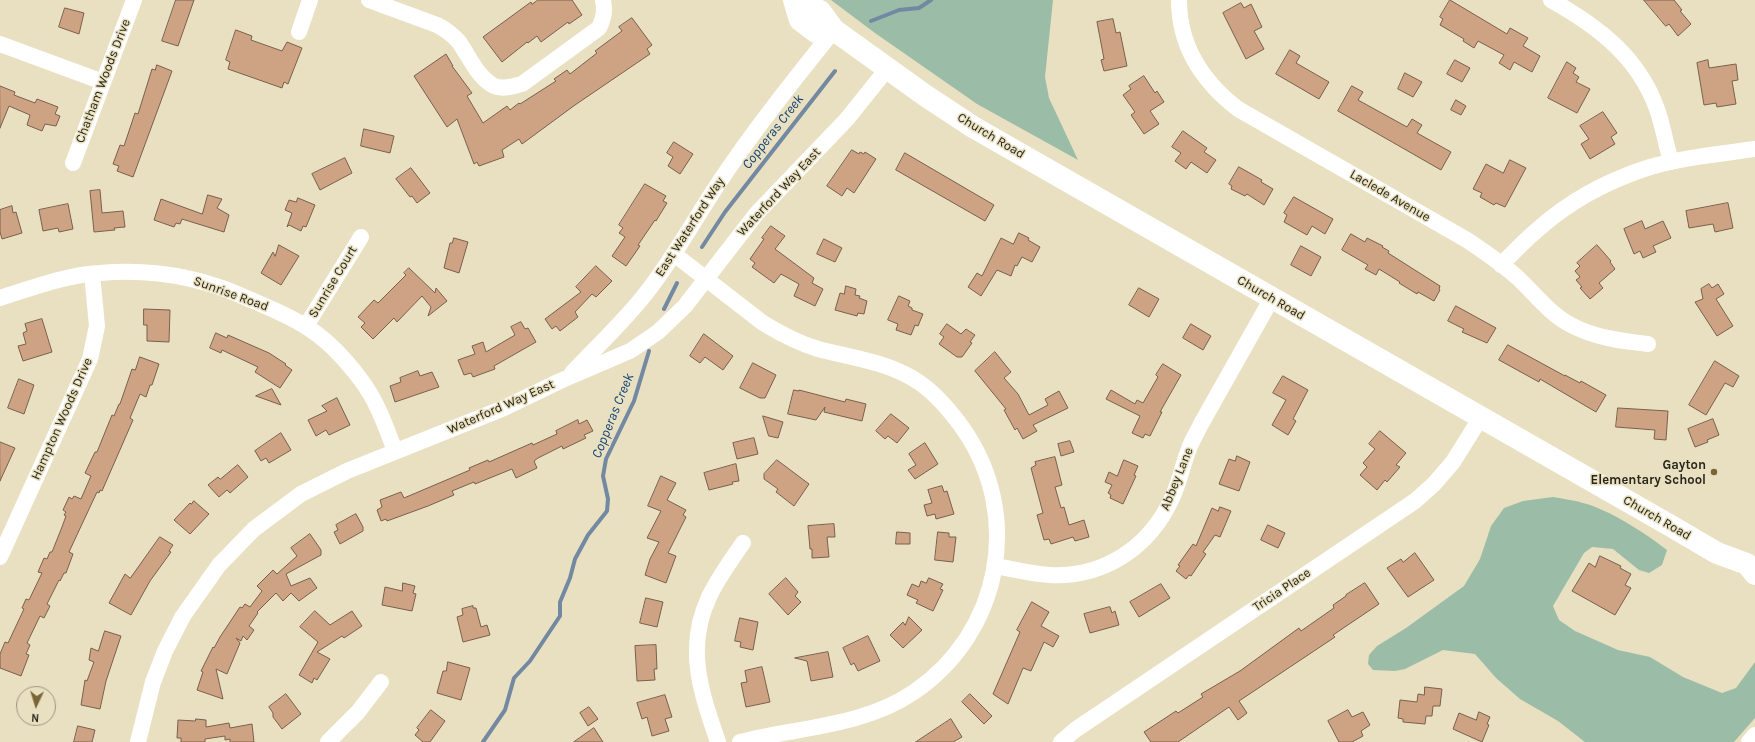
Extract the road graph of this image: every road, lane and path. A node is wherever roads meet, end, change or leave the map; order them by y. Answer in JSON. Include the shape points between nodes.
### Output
{"nodes":[{"id":1,"x":134,"y":0,"type":"edge"},
{"id":2,"x":310,"y":0,"type":"edge"},
{"id":3,"x":369,"y":0,"type":"edge"},
{"id":4,"x":603,"y":0,"type":"edge"},
{"id":5,"x":794,"y":0,"type":"edge"},
{"id":6,"x":1179,"y":0,"type":"edge"},
{"id":7,"x":1551,"y":0,"type":"edge"},
{"id":8,"x":834,"y":30,"type":"junction"},
{"id":9,"x":299,"y":32,"type":"dead end"},
{"id":10,"x":0,"y":44,"type":"edge"},
{"id":11,"x":887,"y":69,"type":"junction"},
{"id":12,"x":103,"y":82,"type":"junction"},
{"id":13,"x":1755,"y":149,"type":"edge"},
{"id":14,"x":1670,"y":162,"type":"junction"},
{"id":15,"x":73,"y":163,"type":"dead end"},
{"id":16,"x":361,"y":237,"type":"dead end"},
{"id":17,"x":674,"y":254,"type":"junction"},
{"id":18,"x":1501,"y":264,"type":"junction"},
{"id":19,"x":92,"y":274,"type":"junction"},
{"id":20,"x":705,"y":278,"type":"junction"},
{"id":21,"x":0,"y":298,"type":"edge"},
{"id":22,"x":1272,"y":298,"type":"junction"},
{"id":23,"x":306,"y":326,"type":"junction"},
{"id":24,"x":1648,"y":344,"type":"dead end"},
{"id":25,"x":567,"y":378,"type":"junction"},
{"id":26,"x":1481,"y":417,"type":"junction"},
{"id":27,"x":395,"y":451,"type":"junction"},
{"id":28,"x":7,"y":524,"type":"edge"},
{"id":29,"x":743,"y":543,"type":"dead end"},
{"id":30,"x":1716,"y":553,"type":"junction"},
{"id":31,"x":0,"y":557,"type":"edge"},
{"id":32,"x":995,"y":566,"type":"junction"},
{"id":33,"x":1755,"y":574,"type":"edge"},
{"id":34,"x":1755,"y":582,"type":"edge"},
{"id":35,"x":381,"y":682,"type":"dead end"},
{"id":36,"x":1755,"y":735,"type":"edge"},
{"id":37,"x":138,"y":742,"type":"edge"},
{"id":38,"x":328,"y":742,"type":"edge"},
{"id":39,"x":718,"y":742,"type":"edge"},
{"id":40,"x":740,"y":742,"type":"edge"},
{"id":41,"x":1061,"y":742,"type":"edge"},
{"id":42,"x":1750,"y":742,"type":"edge"}],
"edges":[{"from":1,"to":12,"type":"street","name":"Chatham Woods Drive"},
{"from":2,"to":9,"type":"street"},
{"from":3,"to":4,"type":"street","via":[[446,30],[458,41],[484,78],[495,86],[507,88],[522,84],[598,28],[603,20]]},
{"from":5,"to":8,"type":"main road","via":[[800,20],[816,32]]},
{"from":6,"to":18,"type":"street","name":"Laclede Avenue","via":[[1180,18],[1189,49],[1203,75],[1225,99],[1238,109],[1467,240]]},
{"from":7,"to":14,"type":"street","via":[[1606,36],[1635,68],[1657,109]]},
{"from":8,"to":11,"type":"main road","name":"Church Road"},
{"from":8,"to":17,"type":"street","name":"East Waterford Way","via":[[740,152]]},
{"from":10,"to":12,"type":"street"},
{"from":11,"to":20,"type":"street","name":"Waterford Way East","via":[[847,119],[757,213]]},
{"from":11,"to":22,"type":"main road","name":"Church Road","via":[[973,127]]},
{"from":12,"to":15,"type":"street","name":"Chatham Woods Drive"},
{"from":13,"to":14,"type":"street"},
{"from":14,"to":18,"type":"street","via":[[1626,176],[1575,202],[1537,230]]},
{"from":16,"to":23,"type":"street","name":"Sunrise Court"},
{"from":17,"to":20,"type":"street"},
{"from":17,"to":25,"type":"street","name":"East Waterford Way","via":[[630,312]]},
{"from":18,"to":24,"type":"street","name":"Laclede Avenue","via":[[1556,315],[1572,326],[1602,337]]},
{"from":19,"to":21,"type":"street","name":"Sunrise Road","via":[[44,284]]},
{"from":19,"to":23,"type":"street","name":"Sunrise Road","via":[[132,272],[192,279],[217,286]]},
{"from":19,"to":28,"type":"street","name":"Hampton Woods Drive","via":[[97,326],[90,359]]},
{"from":20,"to":25,"type":"street","name":"Waterford Way East","via":[[676,315],[658,332],[630,351]]},
{"from":20,"to":32,"type":"street","via":[[779,333],[817,349],[900,372],[920,383],[936,397],[968,436],[984,467],[995,506],[998,548]]},
{"from":22,"to":26,"type":"main road","name":"Church Road"},
{"from":22,"to":32,"type":"street","name":"Abbey Lane","via":[[1201,424],[1190,446],[1172,498],[1152,532],[1132,551],[1093,570],[1049,575]]},
{"from":23,"to":27,"type":"street","name":"Sunrise Road","via":[[331,346],[362,381],[375,403]]},
{"from":25,"to":27,"type":"street","name":"Waterford Way East","via":[[504,408]]},
{"from":26,"to":30,"type":"main road","name":"Church Road"},
{"from":26,"to":41,"type":"street","name":"Tricia Place","via":[[1453,462],[1415,501],[1074,730]]},
{"from":27,"to":37,"type":"street","name":"Waterford Way East","via":[[347,470],[300,494],[254,528],[218,565],[182,616],[165,651],[153,682]]},
{"from":28,"to":31,"type":"street","name":"Hampton Woods Drive"},
{"from":29,"to":39,"type":"street","via":[[709,598],[697,636],[698,674]]},
{"from":30,"to":33,"type":"main road","name":"Church Road","via":[[1747,564]]},
{"from":30,"to":34,"type":"main road","name":"Church Road","via":[[1738,577]]},
{"from":32,"to":40,"type":"street","via":[[989,592],[976,624],[964,643],[934,676],[914,692],[890,706],[866,715]]},
{"from":35,"to":38,"type":"street","via":[[358,712]]},
{"from":36,"to":42,"type":"street"}]}
